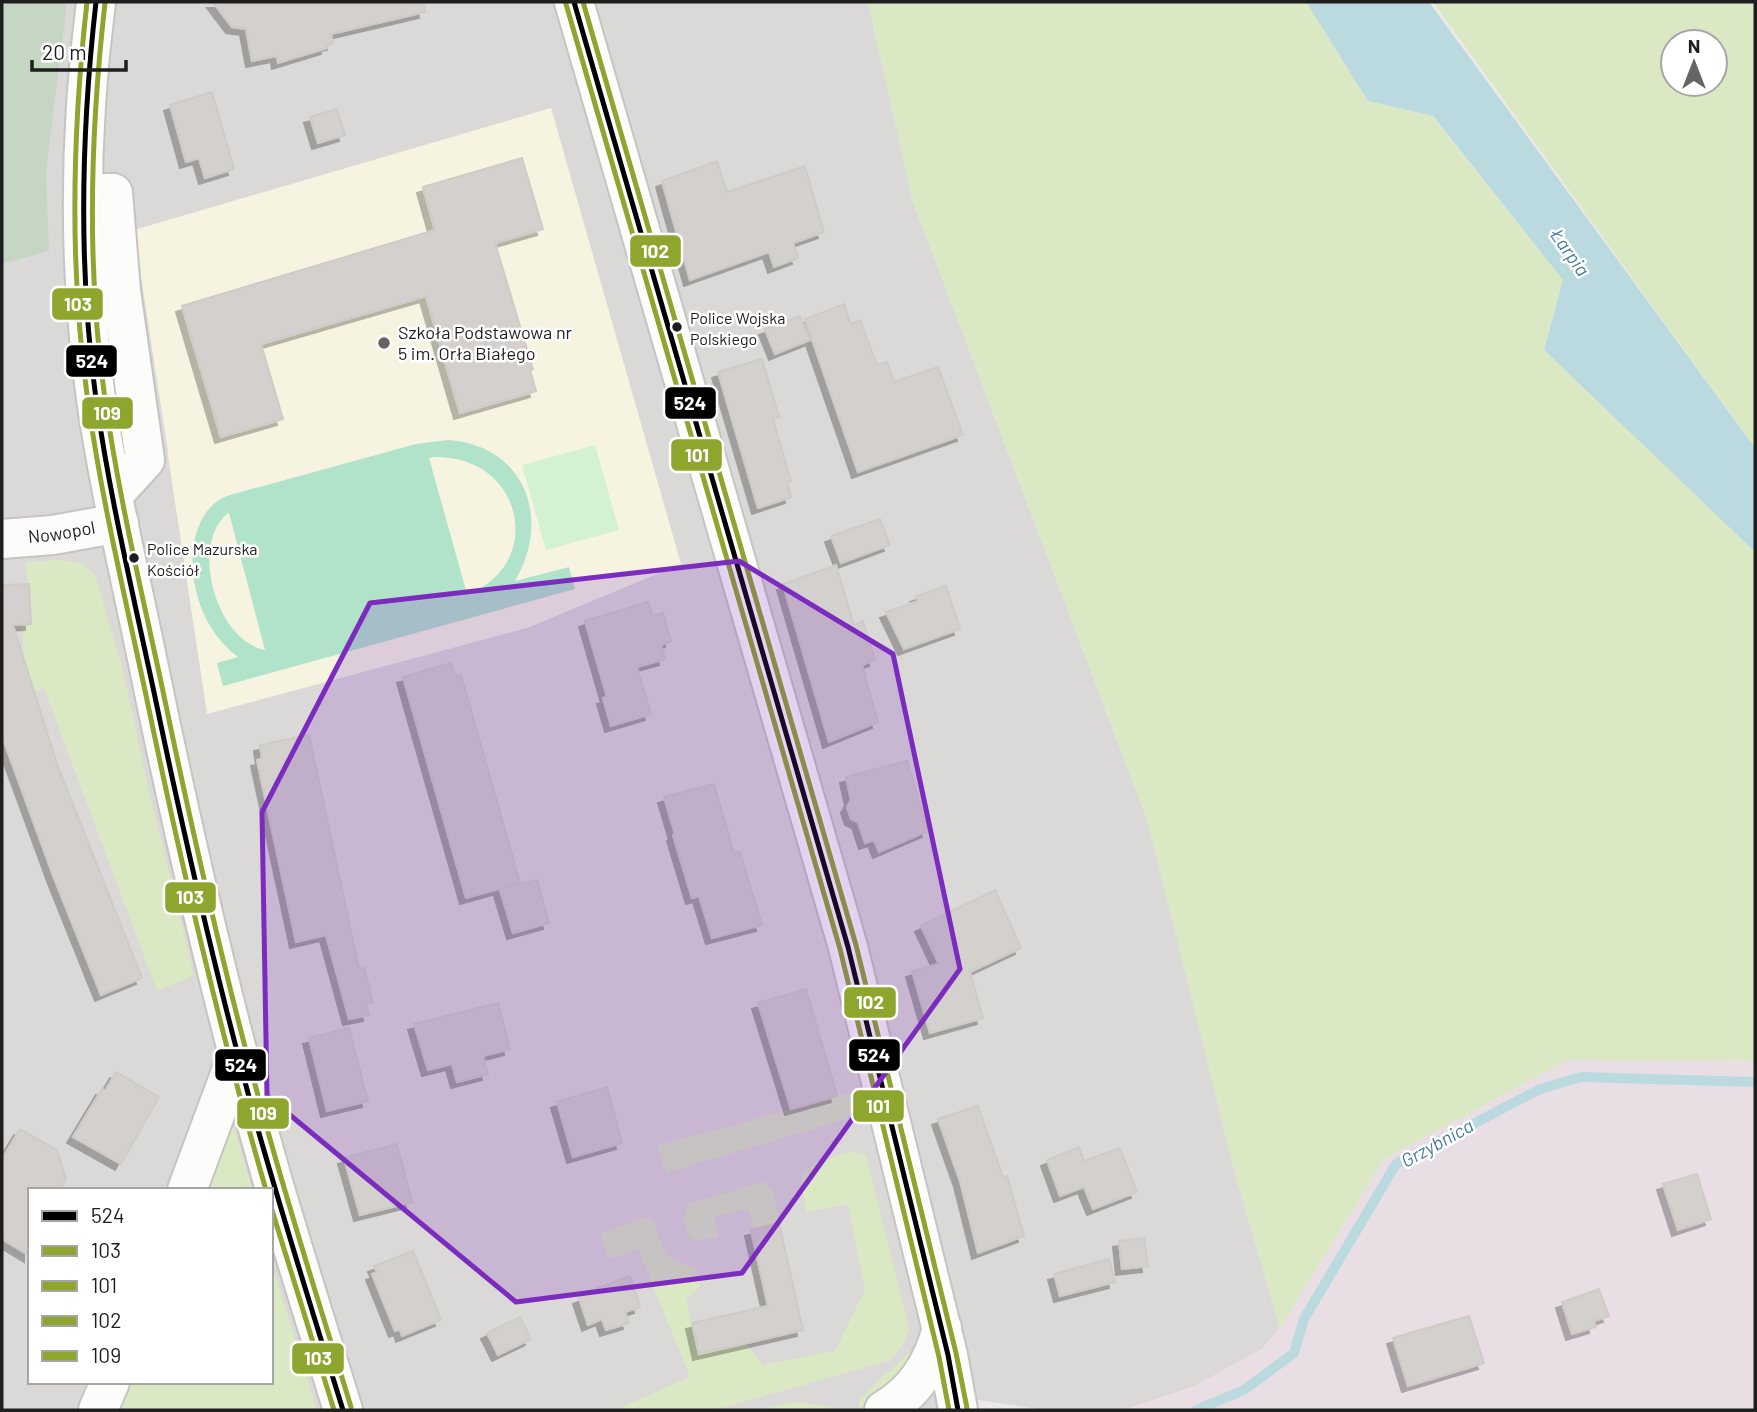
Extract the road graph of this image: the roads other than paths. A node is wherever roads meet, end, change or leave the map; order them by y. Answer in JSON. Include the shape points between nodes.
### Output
{"nodes":[{"id":1,"x":96,"y":2,"type":"edge"},
{"id":2,"x":574,"y":2,"type":"edge"},
{"id":3,"x":116,"y":509,"type":"junction"},
{"id":4,"x":2,"y":539,"type":"edge"},
{"id":5,"x":239,"y":1053,"type":"junction"},
{"id":6,"x":188,"y":1188,"type":"edge"},
{"id":7,"x":284,"y":1253,"type":"edge"},
{"id":8,"x":942,"y":1328,"type":"junction"},
{"id":9,"x":109,"y":1384,"type":"edge"},
{"id":10,"x":98,"y":1410,"type":"edge"},
{"id":11,"x":343,"y":1410,"type":"edge"},
{"id":12,"x":884,"y":1410,"type":"edge"},
{"id":13,"x":958,"y":1410,"type":"edge"}],
"edges":[{"from":1,"to":3,"type":"street","via":[[84,130],[121,291],[145,460]]},
{"from":2,"to":8,"type":"street","via":[[848,947]]},
{"from":3,"to":4,"type":"street","name":"Nowopol","via":[[53,535]]},
{"from":3,"to":5,"type":"street","via":[[167,758]]},
{"from":5,"to":6,"type":"street"},
{"from":5,"to":7,"type":"street","via":[[271,1174]]},
{"from":7,"to":11,"type":"street"},
{"from":8,"to":12,"type":"street","via":[[919,1380]]},
{"from":8,"to":13,"type":"street"},
{"from":9,"to":10,"type":"street"}]}
